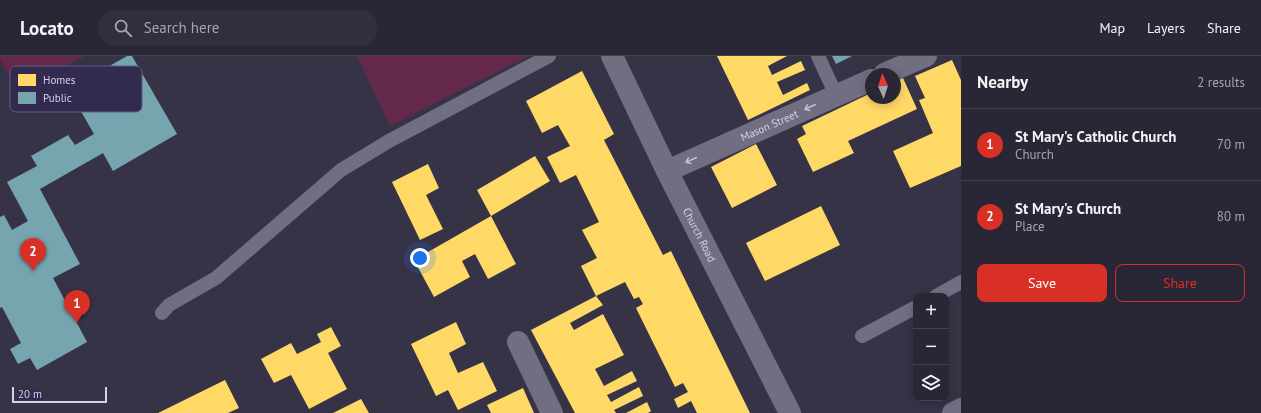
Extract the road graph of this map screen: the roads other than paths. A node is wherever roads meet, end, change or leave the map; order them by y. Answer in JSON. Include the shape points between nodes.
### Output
{"nodes":[{"id":1,"x":549,"y":56,"type":"edge"},
{"id":2,"x":612,"y":56,"type":"edge"},
{"id":3,"x":818,"y":56,"type":"edge"},
{"id":4,"x":926,"y":56,"type":"edge"},
{"id":5,"x":898,"y":68,"type":"edge"},
{"id":6,"x":865,"y":82,"type":"edge"},
{"id":7,"x":836,"y":94,"type":"junction"},
{"id":8,"x":667,"y":171,"type":"junction"},
{"id":9,"x":961,"y":282,"type":"edge"},
{"id":10,"x":941,"y":293,"type":"edge"},
{"id":11,"x":913,"y":309,"type":"edge"},
{"id":12,"x":162,"y":313,"type":"dead end"},
{"id":13,"x":862,"y":336,"type":"dead end"},
{"id":14,"x":518,"y":342,"type":"dead end"},
{"id":15,"x":961,"y":409,"type":"edge"},
{"id":16,"x":552,"y":413,"type":"edge"},
{"id":17,"x":790,"y":413,"type":"edge"},
{"id":18,"x":953,"y":413,"type":"edge"}],
"edges":[{"from":1,"to":12,"type":"lane","via":[[389,141],[341,170],[216,278],[169,305]]},
{"from":2,"to":8,"type":"street","name":"Church Road"},
{"from":3,"to":7,"type":"lane"},
{"from":4,"to":5,"type":"street"},
{"from":6,"to":7,"type":"street","name":"Mason Street"},
{"from":7,"to":8,"type":"street","name":"Mason Street","one_way":true},
{"from":8,"to":17,"type":"street","name":"Church Road"},
{"from":9,"to":10,"type":"lane"},
{"from":11,"to":13,"type":"lane"},
{"from":14,"to":16,"type":"street"},
{"from":15,"to":18,"type":"street"}]}
